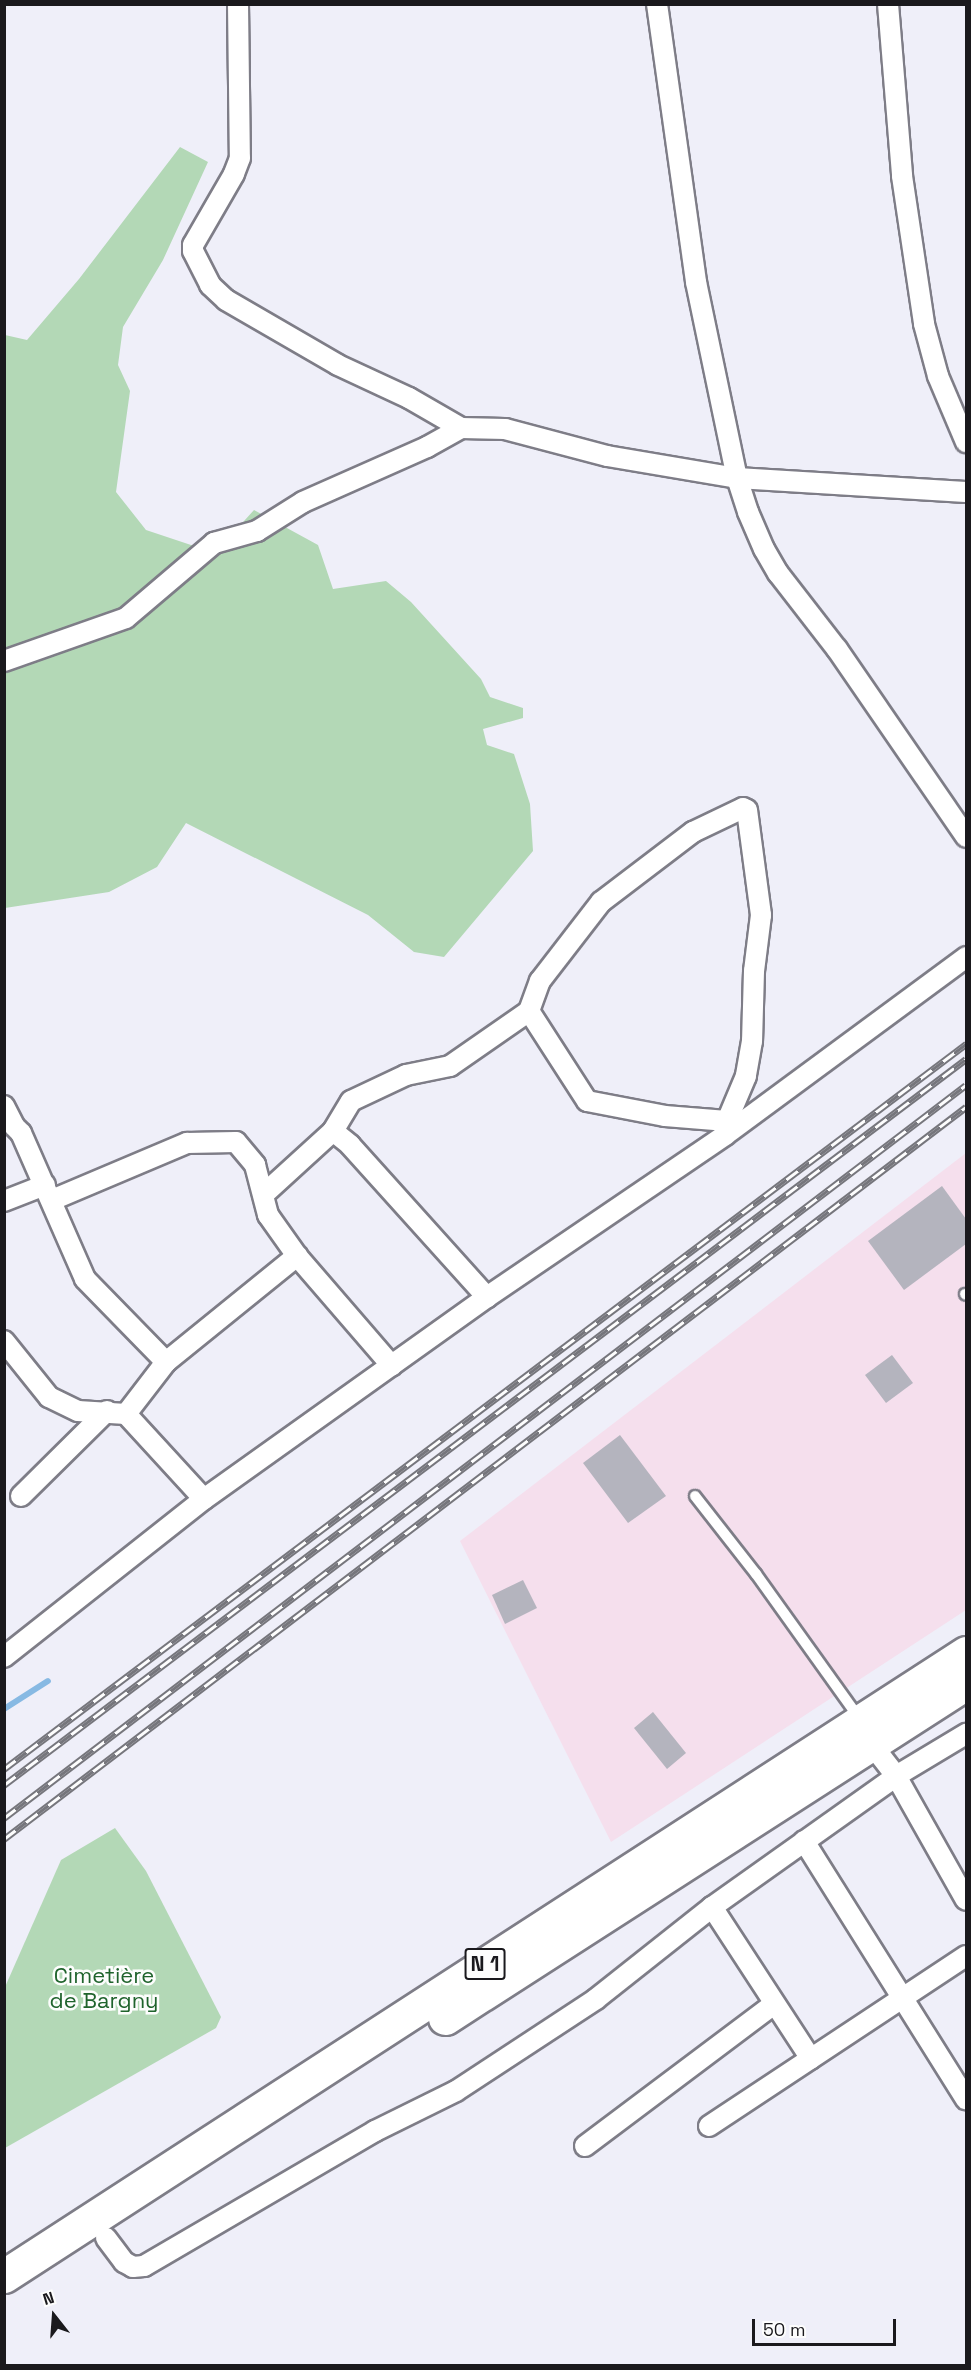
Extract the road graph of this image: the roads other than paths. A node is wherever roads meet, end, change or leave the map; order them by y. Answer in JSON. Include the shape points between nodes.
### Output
{"nodes":[{"id":1,"x":238,"y":4,"type":"edge"},
{"id":2,"x":657,"y":4,"type":"edge"},
{"id":3,"x":888,"y":4,"type":"edge"},
{"id":4,"x":461,"y":428,"type":"junction"},
{"id":5,"x":966,"y":442,"type":"edge"},
{"id":6,"x":737,"y":478,"type":"junction"},
{"id":7,"x":966,"y":492,"type":"edge"},
{"id":8,"x":4,"y":661,"type":"edge"},
{"id":9,"x":966,"y":837,"type":"edge"},
{"id":10,"x":966,"y":957,"type":"edge"},
{"id":11,"x":529,"y":1011,"type":"junction"},
{"id":12,"x":4,"y":1106,"type":"edge"},
{"id":13,"x":726,"y":1128,"type":"junction"},
{"id":14,"x":333,"y":1131,"type":"junction"},
{"id":15,"x":48,"y":1192,"type":"junction"},
{"id":16,"x":264,"y":1194,"type":"junction"},
{"id":17,"x":4,"y":1201,"type":"edge"},
{"id":18,"x":297,"y":1256,"type":"junction"},
{"id":19,"x":487,"y":1297,"type":"junction"},
{"id":20,"x":4,"y":1341,"type":"edge"},
{"id":21,"x":166,"y":1362,"type":"junction"},
{"id":22,"x":392,"y":1366,"type":"junction"},
{"id":23,"x":117,"y":1413,"type":"junction"},
{"id":24,"x":21,"y":1496,"type":"dead end"},
{"id":25,"x":695,"y":1496,"type":"dead end"},
{"id":26,"x":204,"y":1499,"type":"junction"},
{"id":27,"x":966,"y":1653,"type":"edge"},
{"id":28,"x":4,"y":1657,"type":"edge"},
{"id":29,"x":966,"y":1683,"type":"edge"},
{"id":30,"x":867,"y":1733,"type":"junction"},
{"id":31,"x":966,"y":1734,"type":"edge"},
{"id":32,"x":896,"y":1776,"type":"junction"},
{"id":33,"x":804,"y":1841,"type":"junction"},
{"id":34,"x":966,"y":1900,"type":"edge"},
{"id":35,"x":712,"y":1907,"type":"junction"},
{"id":36,"x":966,"y":1956,"type":"edge"},
{"id":37,"x":902,"y":1999,"type":"junction"},
{"id":38,"x":774,"y":2004,"type":"junction"},
{"id":39,"x":811,"y":2059,"type":"junction"},
{"id":40,"x":966,"y":2099,"type":"edge"},
{"id":41,"x":709,"y":2126,"type":"dead end"},
{"id":42,"x":585,"y":2146,"type":"dead end"},
{"id":43,"x":106,"y":2238,"type":"junction"},
{"id":44,"x":4,"y":2276,"type":"edge"},
{"id":45,"x":4,"y":2301,"type":"edge"}],
"edges":[{"from":1,"to":4,"type":"street","via":[[240,158],[193,245],[194,259],[213,290],[226,300],[338,365]]},
{"from":2,"to":6,"type":"street","via":[[696,282]]},
{"from":3,"to":5,"type":"street","via":[[902,176],[924,324],[938,376]]},
{"from":4,"to":6,"type":"street","via":[[505,429],[607,456]]},
{"from":4,"to":8,"type":"street","via":[[303,502],[257,531],[214,543],[126,618]]},
{"from":6,"to":7,"type":"street"},
{"from":6,"to":9,"type":"street","via":[[764,549],[778,573],[837,649]]},
{"from":10,"to":13,"type":"street"},
{"from":11,"to":13,"type":"street","via":[[587,1101]]},
{"from":11,"to":13,"type":"street","via":[[540,981],[601,902],[693,832],[743,808],[747,810],[761,915],[752,1041],[746,1076]]},
{"from":11,"to":14,"type":"street","via":[[450,1066],[406,1076],[351,1101]]},
{"from":12,"to":15,"type":"street"},
{"from":13,"to":19,"type":"street"},
{"from":14,"to":16,"type":"street"},
{"from":14,"to":19,"type":"street"},
{"from":15,"to":16,"type":"street","via":[[187,1143],[236,1142],[255,1165]]},
{"from":15,"to":17,"type":"street"},
{"from":15,"to":21,"type":"street","via":[[85,1279]]},
{"from":16,"to":18,"type":"street","via":[[268,1215]]},
{"from":18,"to":21,"type":"street"},
{"from":18,"to":22,"type":"street"},
{"from":19,"to":22,"type":"street"},
{"from":20,"to":23,"type":"street","via":[[49,1397],[78,1411]]},
{"from":21,"to":23,"type":"street"},
{"from":22,"to":26,"type":"street"},
{"from":23,"to":24,"type":"street"},
{"from":23,"to":26,"type":"street"},
{"from":25,"to":30,"type":"lane","via":[[756,1574]]},
{"from":26,"to":28,"type":"street"},
{"from":27,"to":30,"type":"highway","number":"N 1"},
{"from":29,"to":30,"type":"highway","number":"N 1"},
{"from":30,"to":32,"type":"street"},
{"from":30,"to":43,"type":"highway","number":"N 1"},
{"from":30,"to":44,"type":"highway","number":"N 1"},
{"from":31,"to":32,"type":"street"},
{"from":32,"to":33,"type":"street"},
{"from":32,"to":34,"type":"street"},
{"from":33,"to":35,"type":"street"},
{"from":33,"to":37,"type":"street"},
{"from":35,"to":38,"type":"street"},
{"from":35,"to":43,"type":"street","via":[[596,1999],[501,2063],[456,2091],[375,2131],[144,2266],[133,2267],[124,2262]]},
{"from":36,"to":37,"type":"street"},
{"from":37,"to":39,"type":"street"},
{"from":37,"to":40,"type":"street"},
{"from":38,"to":39,"type":"street"},
{"from":38,"to":42,"type":"street"},
{"from":39,"to":41,"type":"street"},
{"from":43,"to":45,"type":"highway","number":"N 1"}]}
